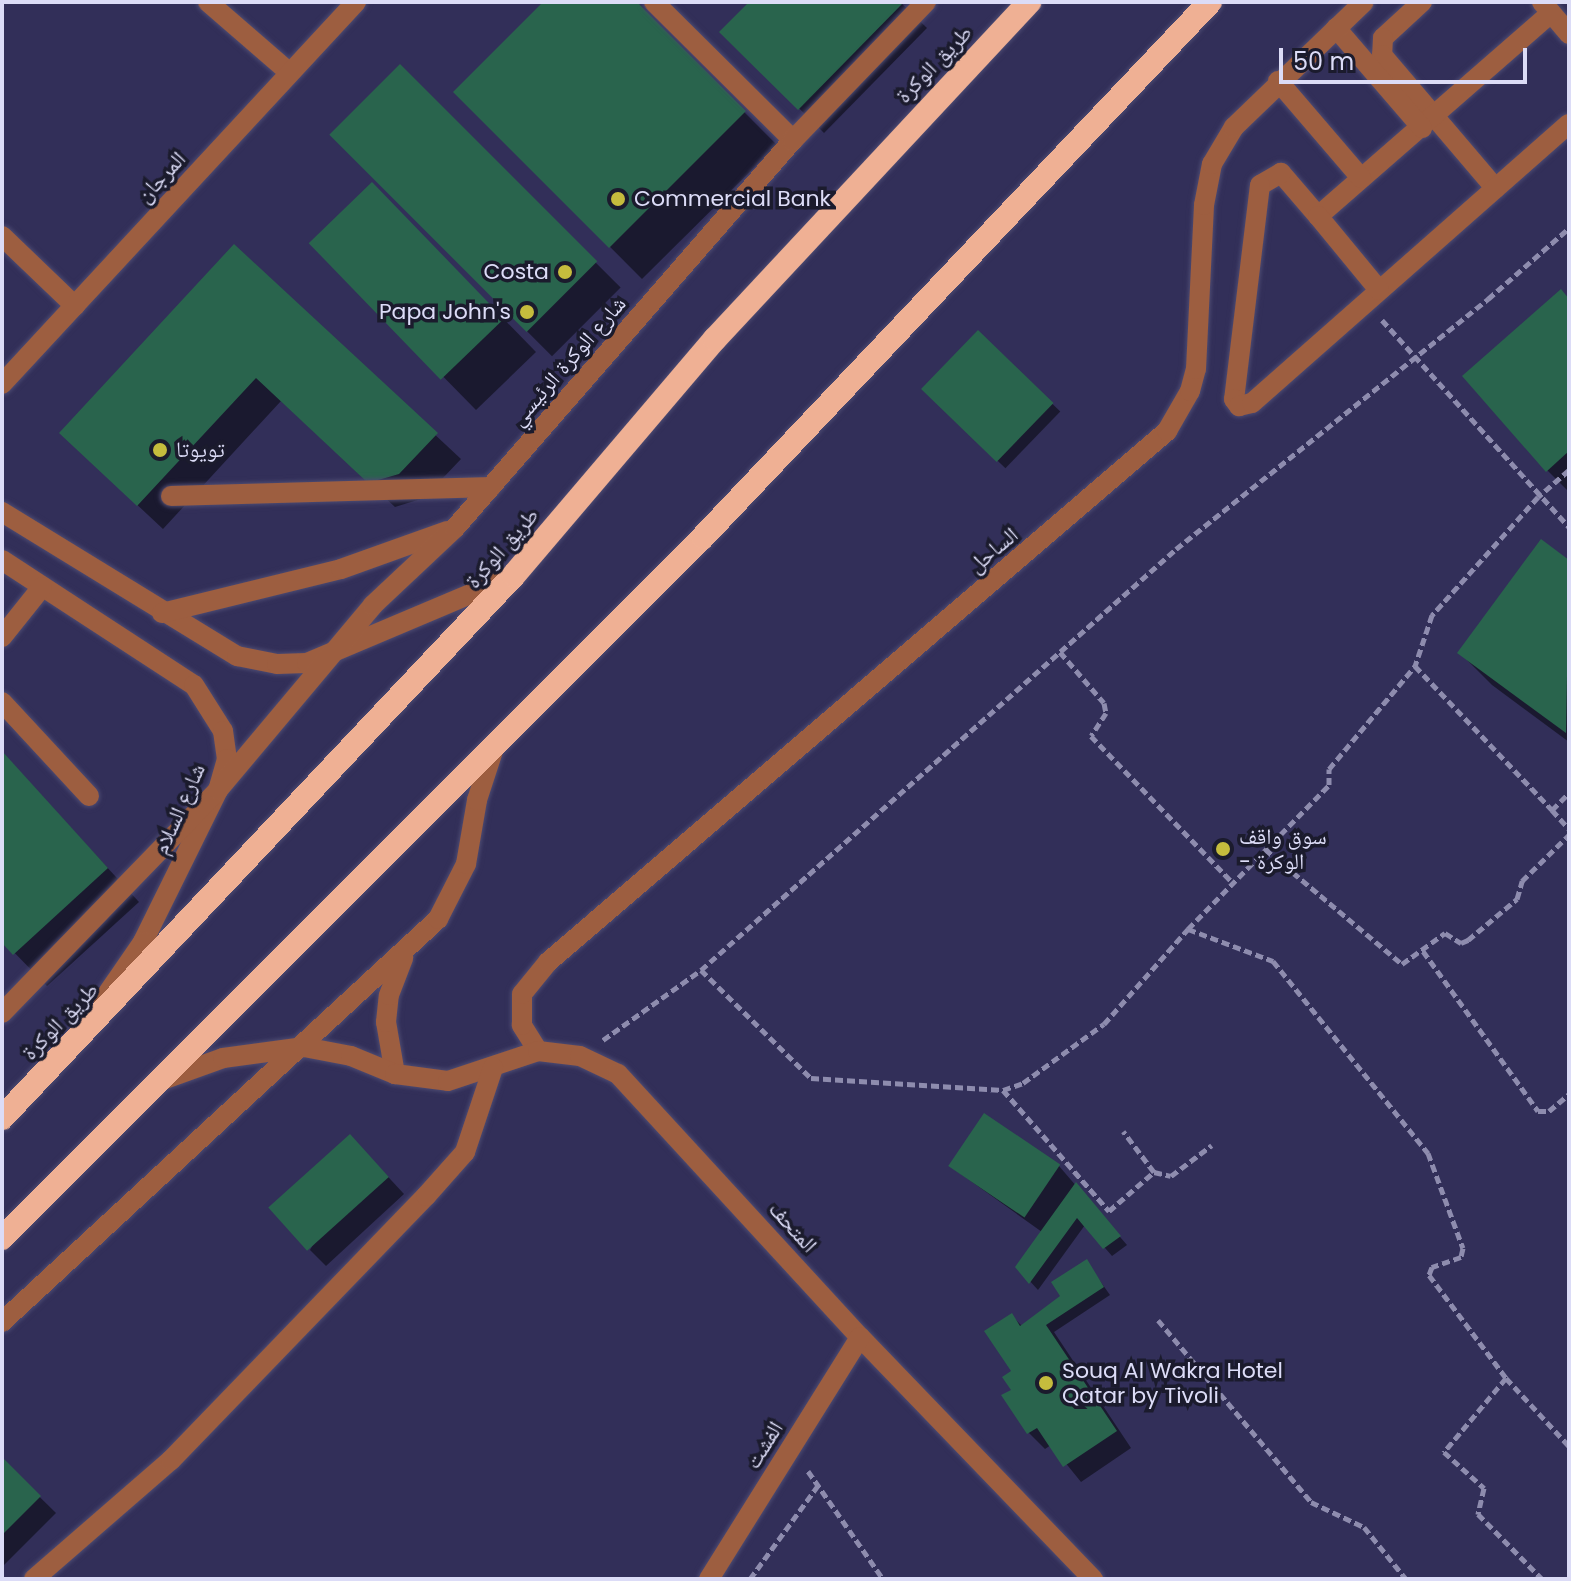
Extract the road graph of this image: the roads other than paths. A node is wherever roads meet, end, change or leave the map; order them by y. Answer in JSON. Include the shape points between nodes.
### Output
{"nodes":[{"id":1,"x":208,"y":2,"type":"edge"},
{"id":2,"x":356,"y":2,"type":"edge"},
{"id":3,"x":654,"y":2,"type":"edge"},
{"id":4,"x":926,"y":2,"type":"edge"},
{"id":5,"x":1029,"y":2,"type":"edge"},
{"id":6,"x":1210,"y":2,"type":"edge"},
{"id":7,"x":1364,"y":2,"type":"edge"},
{"id":8,"x":1422,"y":2,"type":"edge"},
{"id":9,"x":1547,"y":7,"type":"edge"},
{"id":10,"x":1336,"y":28,"type":"junction"},
{"id":11,"x":1569,"y":34,"type":"edge"},
{"id":12,"x":290,"y":73,"type":"junction"},
{"id":13,"x":1278,"y":81,"type":"junction"},
{"id":14,"x":1428,"y":122,"type":"junction"},
{"id":15,"x":1569,"y":124,"type":"edge"},
{"id":16,"x":793,"y":140,"type":"junction"},
{"id":17,"x":1361,"y":178,"type":"junction"},
{"id":18,"x":1495,"y":188,"type":"junction"},
{"id":19,"x":1318,"y":216,"type":"junction"},
{"id":20,"x":2,"y":236,"type":"edge"},
{"id":21,"x":1374,"y":296,"type":"junction"},
{"id":22,"x":75,"y":306,"type":"junction"},
{"id":23,"x":2,"y":384,"type":"edge"},
{"id":24,"x":491,"y":487,"type":"junction"},
{"id":25,"x":171,"y":496,"type":"dead end"},
{"id":26,"x":2,"y":512,"type":"edge"},
{"id":27,"x":455,"y":528,"type":"junction"},
{"id":28,"x":2,"y":560,"type":"edge"},
{"id":29,"x":514,"y":575,"type":"junction"},
{"id":30,"x":42,"y":587,"type":"junction"},
{"id":31,"x":162,"y":613,"type":"junction"},
{"id":32,"x":2,"y":637,"type":"edge"},
{"id":33,"x":329,"y":655,"type":"junction"},
{"id":34,"x":2,"y":702,"type":"edge"},
{"id":35,"x":498,"y":738,"type":"junction"},
{"id":36,"x":218,"y":790,"type":"junction"},
{"id":37,"x":89,"y":796,"type":"dead end"},
{"id":38,"x":409,"y":947,"type":"junction"},
{"id":39,"x":2,"y":1013,"type":"edge"},
{"id":40,"x":304,"y":1047,"type":"junction"},
{"id":41,"x":538,"y":1051,"type":"junction"},
{"id":42,"x":60,"y":1060,"type":"junction"},
{"id":43,"x":493,"y":1068,"type":"junction"},
{"id":44,"x":395,"y":1074,"type":"junction"},
{"id":45,"x":147,"y":1087,"type":"junction"},
{"id":46,"x":2,"y":1118,"type":"edge"},
{"id":47,"x":2,"y":1238,"type":"edge"},
{"id":48,"x":2,"y":1322,"type":"edge"},
{"id":49,"x":860,"y":1337,"type":"junction"},
{"id":50,"x":34,"y":1579,"type":"edge"},
{"id":51,"x":709,"y":1579,"type":"edge"},
{"id":52,"x":1093,"y":1579,"type":"edge"}],
"edges":[{"from":1,"to":12,"type":"street"},
{"from":2,"to":12,"type":"street","name":"المرجان"},
{"from":3,"to":16,"type":"street"},
{"from":4,"to":16,"type":"street","name":"شارع الوكرة الرئيسي"},
{"from":5,"to":29,"type":"highway","name":"طريق الوكرة","via":[[715,339]]},
{"from":6,"to":35,"type":"highway","via":[[703,537]]},
{"from":7,"to":10,"type":"street","name":"الساحل"},
{"from":8,"to":14,"type":"street","via":[[1383,38],[1382,55]]},
{"from":9,"to":11,"type":"street"},
{"from":9,"to":14,"type":"street"},
{"from":10,"to":13,"type":"street","name":"الساحل"},
{"from":10,"to":14,"type":"street"},
{"from":12,"to":22,"type":"street","name":"المرجان"},
{"from":13,"to":17,"type":"street"},
{"from":13,"to":41,"type":"street","name":"الساحل","via":[[1234,127],[1212,164],[1204,205],[1196,369],[1185,402],[1167,431],[548,962],[522,994],[522,1025]]},
{"from":14,"to":17,"type":"street"},
{"from":14,"to":18,"type":"street"},
{"from":15,"to":18,"type":"street"},
{"from":16,"to":24,"type":"street","name":"شارع الوكرة الرئيسي"},
{"from":17,"to":19,"type":"street"},
{"from":18,"to":21,"type":"street"},
{"from":19,"to":21,"type":"street"},
{"from":19,"to":21,"type":"street","via":[[1281,173],[1260,185],[1234,399],[1239,406],[1252,403]]},
{"from":20,"to":22,"type":"street"},
{"from":22,"to":23,"type":"street","name":"المرجان"},
{"from":24,"to":25,"type":"street"},
{"from":24,"to":27,"type":"street","name":"شارع الوكرة الرئيسي"},
{"from":26,"to":31,"type":"street"},
{"from":27,"to":31,"type":"street","name":"شارع الوكرة الرئيسي","via":[[341,569]]},
{"from":27,"to":33,"type":"street"},
{"from":28,"to":30,"type":"street","name":"شارع السلام"},
{"from":29,"to":33,"type":"street"},
{"from":29,"to":42,"type":"highway","name":"طريق الوكرة"},
{"from":30,"to":32,"type":"street"},
{"from":30,"to":36,"type":"street","name":"شارع السلام","via":[[194,685],[223,731],[227,759]]},
{"from":31,"to":33,"type":"street","via":[[237,656],[277,664],[307,663]]},
{"from":33,"to":36,"type":"street"},
{"from":34,"to":37,"type":"street"},
{"from":35,"to":38,"type":"street","via":[[482,779],[459,883],[438,919]]},
{"from":35,"to":45,"type":"highway"},
{"from":36,"to":39,"type":"street"},
{"from":36,"to":42,"type":"street","name":"شارع السلام","via":[[143,942]]},
{"from":38,"to":40,"type":"street"},
{"from":38,"to":44,"type":"street","via":[[397,970],[386,1022]]},
{"from":40,"to":44,"type":"street","name":"المتحف","via":[[351,1056]]},
{"from":40,"to":45,"type":"street","name":"المتحف","via":[[223,1058]]},
{"from":40,"to":48,"type":"street"},
{"from":41,"to":43,"type":"street","name":"المتحف"},
{"from":41,"to":49,"type":"street","name":"المتحف","via":[[580,1056],[618,1074]]},
{"from":42,"to":46,"type":"highway","name":"طريق الوكرة"},
{"from":43,"to":44,"type":"street","name":"المتحف","via":[[448,1081]]},
{"from":43,"to":50,"type":"street","via":[[465,1152],[426,1196],[171,1460]]},
{"from":45,"to":47,"type":"highway"},
{"from":49,"to":51,"type":"street","name":"الفشت"},
{"from":49,"to":52,"type":"street","name":"المتحف"}]}
